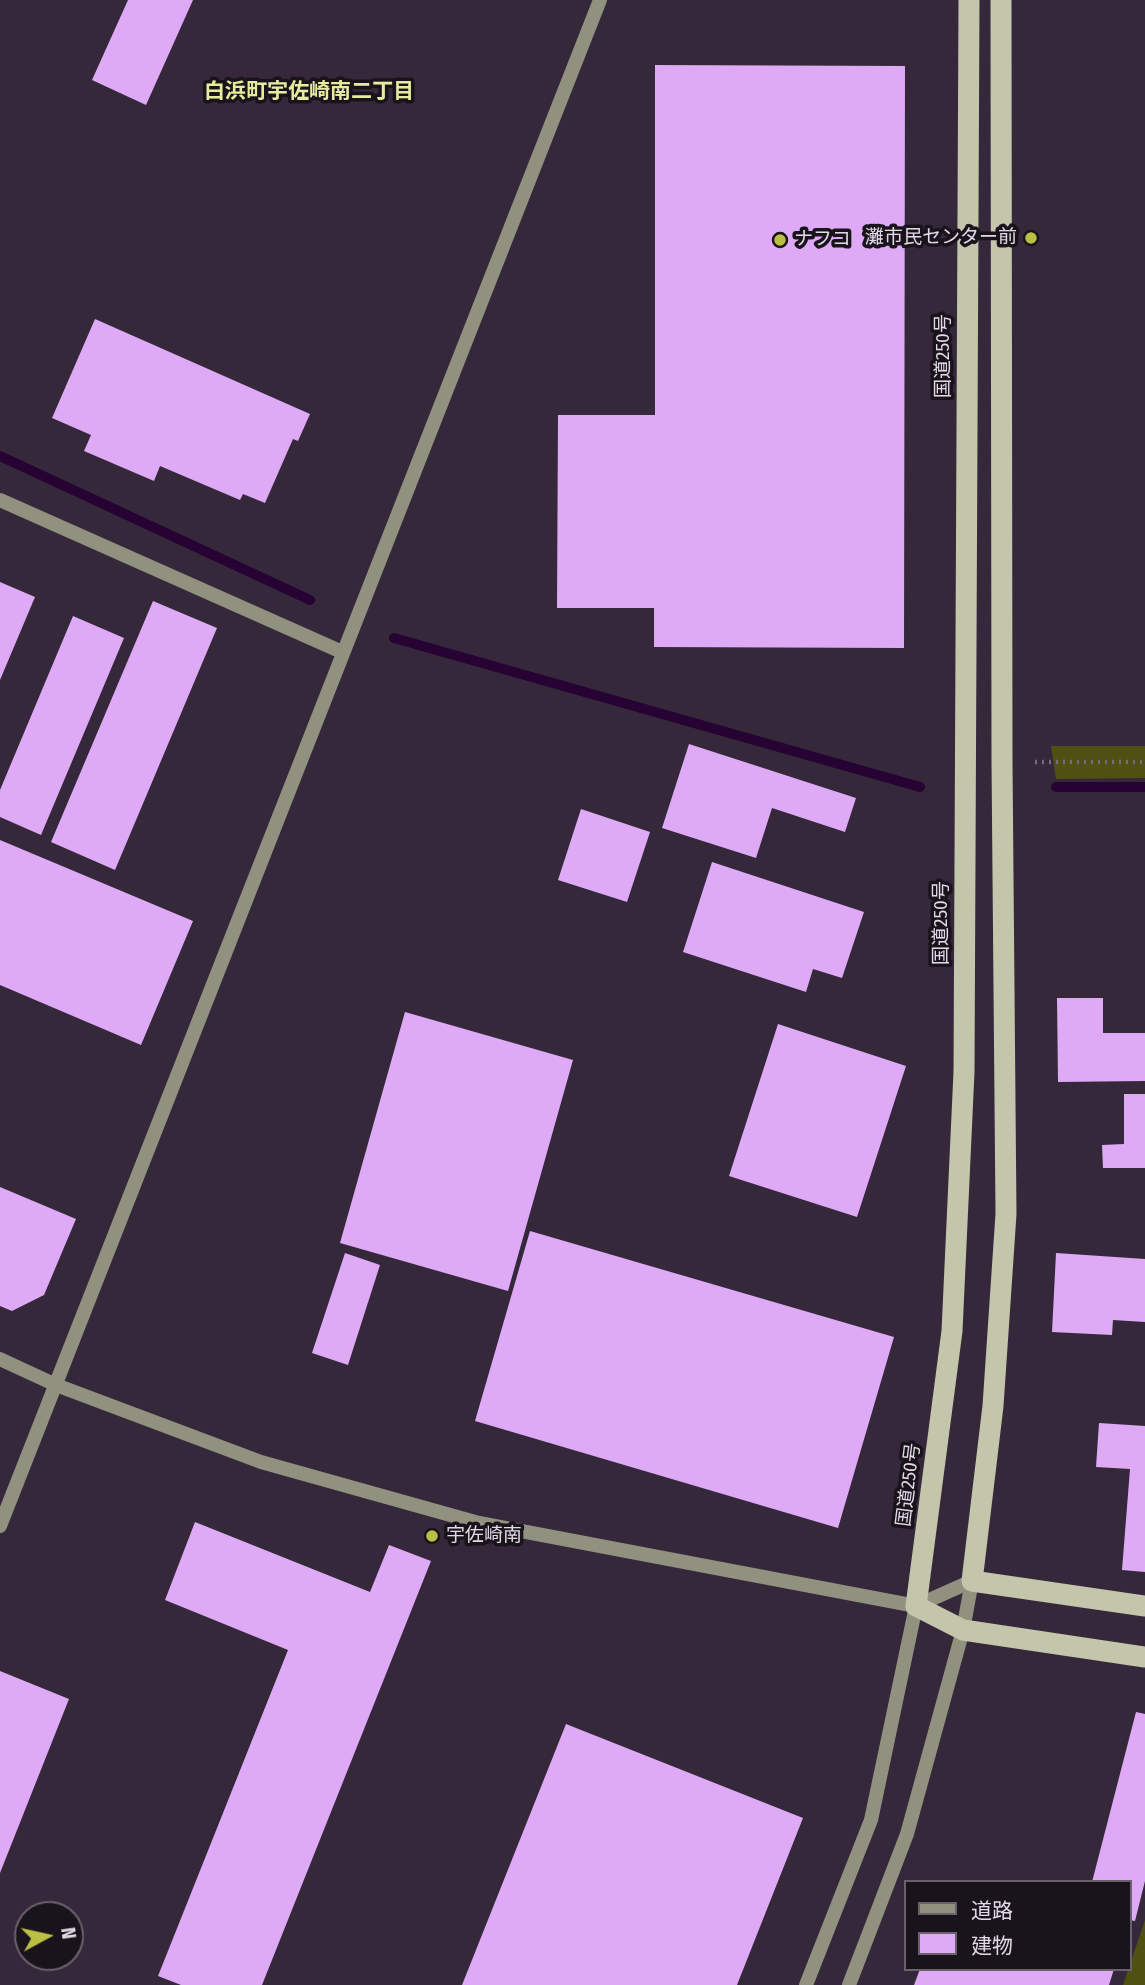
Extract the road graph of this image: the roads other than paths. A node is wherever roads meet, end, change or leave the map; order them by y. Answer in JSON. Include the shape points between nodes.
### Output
{"nodes":[{"id":1,"x":600,"y":0,"type":"edge"},
{"id":2,"x":969,"y":0,"type":"edge"},
{"id":3,"x":1002,"y":0,"type":"edge"},
{"id":4,"x":0,"y":500,"type":"edge"},
{"id":5,"x":342,"y":652,"type":"junction"},
{"id":6,"x":0,"y":1359,"type":"edge"},
{"id":7,"x":56,"y":1385,"type":"junction"},
{"id":8,"x":0,"y":1526,"type":"edge"},
{"id":9,"x":972,"y":1581,"type":"junction"},
{"id":10,"x":916,"y":1606,"type":"junction"},
{"id":11,"x":1145,"y":1606,"type":"edge"},
{"id":12,"x":963,"y":1630,"type":"junction"},
{"id":13,"x":1145,"y":1657,"type":"edge"},
{"id":14,"x":806,"y":1985,"type":"edge"},
{"id":15,"x":849,"y":1985,"type":"edge"}],
"edges":[{"from":1,"to":5,"type":"street"},
{"from":2,"to":10,"type":"highway","name":"国道250号","via":[[964,1072],[952,1331]]},
{"from":3,"to":9,"type":"highway","via":[[1006,1214],[993,1406]]},
{"from":4,"to":5,"type":"street"},
{"from":5,"to":7,"type":"street"},
{"from":6,"to":7,"type":"street"},
{"from":7,"to":8,"type":"street"},
{"from":7,"to":10,"type":"street","via":[[261,1462],[479,1523]]},
{"from":9,"to":10,"type":"street"},
{"from":9,"to":11,"type":"highway"},
{"from":9,"to":12,"type":"street"},
{"from":10,"to":12,"type":"highway"},
{"from":10,"to":14,"type":"street","via":[[871,1820]]},
{"from":12,"to":13,"type":"highway"},
{"from":12,"to":15,"type":"street","via":[[907,1834]]}]}
